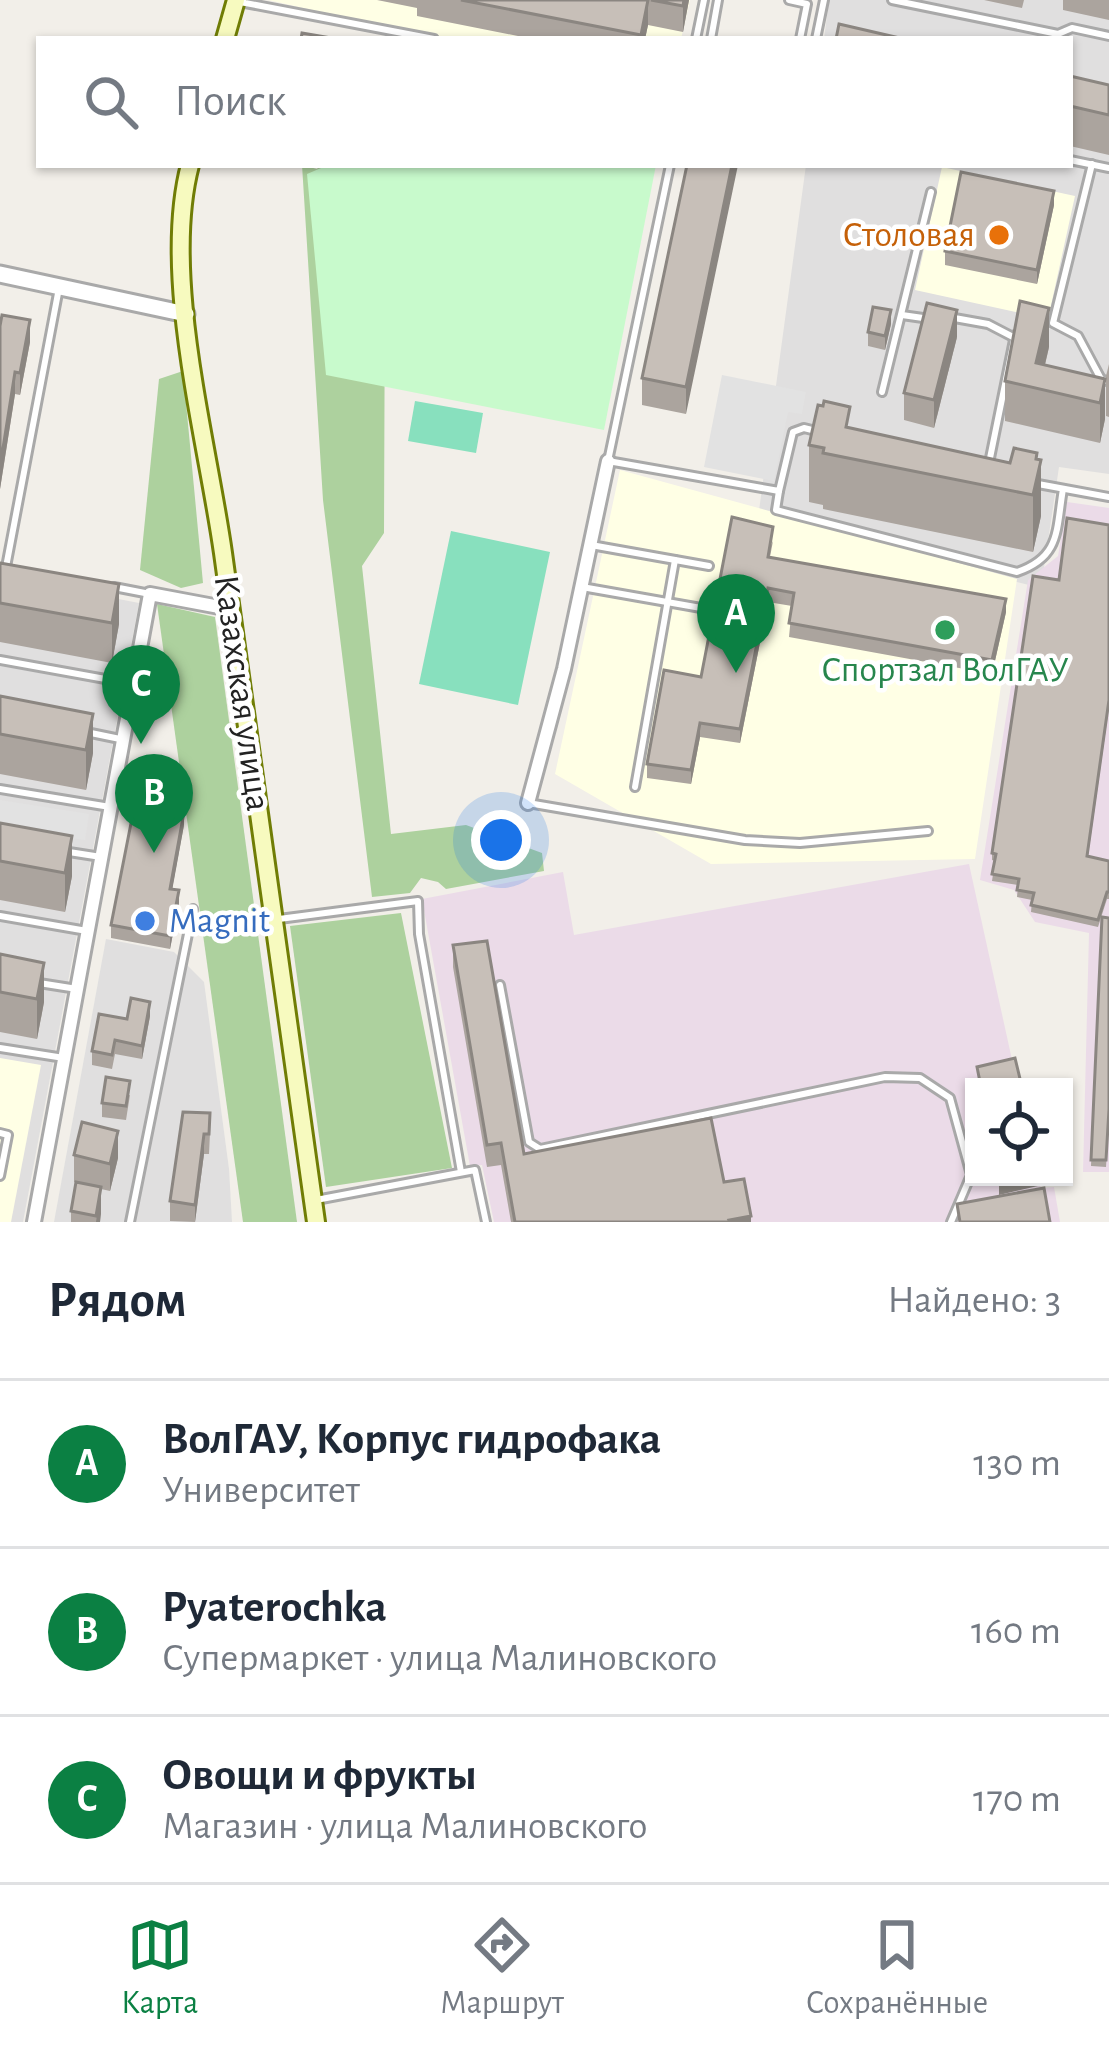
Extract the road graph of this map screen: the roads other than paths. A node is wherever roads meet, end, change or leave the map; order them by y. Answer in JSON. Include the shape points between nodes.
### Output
{"nodes":[{"id":1,"x":234,"y":0,"type":"edge"},
{"id":2,"x":704,"y":0,"type":"edge"},
{"id":3,"x":718,"y":0,"type":"edge"},
{"id":4,"x":789,"y":0,"type":"edge"},
{"id":5,"x":824,"y":0,"type":"edge"},
{"id":6,"x":892,"y":0,"type":"edge"},
{"id":7,"x":226,"y":36,"type":"edge"},
{"id":8,"x":419,"y":36,"type":"edge"},
{"id":9,"x":697,"y":36,"type":"edge"},
{"id":10,"x":712,"y":36,"type":"edge"},
{"id":11,"x":801,"y":36,"type":"edge"},
{"id":12,"x":817,"y":36,"type":"edge"},
{"id":13,"x":1058,"y":36,"type":"edge"},
{"id":14,"x":1109,"y":36,"type":"edge"},
{"id":15,"x":1073,"y":161,"type":"edge"},
{"id":16,"x":1092,"y":164,"type":"junction"},
{"id":17,"x":190,"y":168,"type":"edge"},
{"id":18,"x":669,"y":168,"type":"edge"},
{"id":19,"x":1109,"y":168,"type":"edge"},
{"id":20,"x":931,"y":192,"type":"dead end"},
{"id":21,"x":0,"y":274,"type":"edge"},
{"id":22,"x":59,"y":287,"type":"junction"},
{"id":23,"x":186,"y":314,"type":"junction"},
{"id":24,"x":902,"y":315,"type":"junction"},
{"id":25,"x":1020,"y":329,"type":"edge"},
{"id":26,"x":1013,"y":337,"type":"junction"},
{"id":27,"x":1109,"y":382,"type":"edge"},
{"id":28,"x":882,"y":392,"type":"dead end"},
{"id":29,"x":824,"y":434,"type":"edge"},
{"id":30,"x":608,"y":461,"type":"junction"},
{"id":31,"x":987,"y":472,"type":"edge"},
{"id":32,"x":1025,"y":481,"type":"edge"},
{"id":33,"x":1063,"y":489,"type":"junction"},
{"id":34,"x":779,"y":491,"type":"junction"},
{"id":35,"x":1109,"y":497,"type":"edge"},
{"id":36,"x":591,"y":545,"type":"junction"},
{"id":37,"x":674,"y":560,"type":"junction"},
{"id":38,"x":710,"y":566,"type":"dead end"},
{"id":39,"x":3,"y":567,"type":"edge"},
{"id":40,"x":26,"y":571,"type":"edge"},
{"id":41,"x":114,"y":587,"type":"edge"},
{"id":42,"x":582,"y":587,"type":"junction"},
{"id":43,"x":150,"y":594,"type":"junction"},
{"id":44,"x":667,"y":601,"type":"junction"},
{"id":45,"x":701,"y":608,"type":"dead end"},
{"id":46,"x":230,"y":609,"type":"junction"},
{"id":47,"x":0,"y":660,"type":"edge"},
{"id":48,"x":133,"y":684,"type":"junction"},
{"id":49,"x":85,"y":732,"type":"edge"},
{"id":50,"x":123,"y":739,"type":"junction"},
{"id":51,"x":635,"y":787,"type":"dead end"},
{"id":52,"x":0,"y":788,"type":"edge"},
{"id":53,"x":528,"y":803,"type":"joint"},
{"id":54,"x":110,"y":807,"type":"junction"},
{"id":55,"x":928,"y":831,"type":"dead end"},
{"id":56,"x":64,"y":851,"type":"edge"},
{"id":57,"x":101,"y":857,"type":"junction"},
{"id":58,"x":193,"y":909,"type":"dead end"},
{"id":59,"x":0,"y":916,"type":"edge"},
{"id":60,"x":274,"y":919,"type":"junction"},
{"id":61,"x":87,"y":931,"type":"junction"},
{"id":62,"x":21,"y":980,"type":"edge"},
{"id":63,"x":500,"y":985,"type":"edge"},
{"id":64,"x":76,"y":989,"type":"junction"},
{"id":65,"x":0,"y":1048,"type":"edge"},
{"id":66,"x":64,"y":1058,"type":"junction"},
{"id":67,"x":0,"y":1133,"type":"edge"},
{"id":68,"x":461,"y":1172,"type":"junction"},
{"id":69,"x":0,"y":1176,"type":"edge"},
{"id":70,"x":313,"y":1201,"type":"junction"},
{"id":71,"x":34,"y":1222,"type":"edge"},
{"id":72,"x":130,"y":1222,"type":"edge"},
{"id":73,"x":316,"y":1222,"type":"edge"},
{"id":74,"x":486,"y":1222,"type":"edge"},
{"id":75,"x":951,"y":1222,"type":"edge"}],
"edges":[{"from":1,"to":7,"type":"main road"},
{"from":1,"to":8,"type":"lane"},
{"from":2,"to":9,"type":"lane"},
{"from":3,"to":10,"type":"lane"},
{"from":4,"to":11,"type":"lane","via":[[807,4]]},
{"from":5,"to":12,"type":"lane"},
{"from":6,"to":13,"type":"lane"},
{"from":13,"to":14,"type":"lane","via":[[1072,28]]},
{"from":15,"to":16,"type":"lane"},
{"from":16,"to":19,"type":"lane"},
{"from":16,"to":27,"type":"lane","via":[[1049,323],[1078,336]]},
{"from":17,"to":23,"type":"main road","name":"Казахская улица","via":[[179,237]]},
{"from":18,"to":30,"type":"lane"},
{"from":20,"to":24,"type":"lane"},
{"from":21,"to":22,"type":"street"},
{"from":22,"to":23,"type":"street"},
{"from":22,"to":39,"type":"lane"},
{"from":23,"to":46,"type":"main road","name":"Казахская улица"},
{"from":24,"to":26,"type":"lane","via":[[988,324]]},
{"from":24,"to":28,"type":"lane"},
{"from":25,"to":26,"type":"lane"},
{"from":26,"to":31,"type":"lane"},
{"from":29,"to":34,"type":"lane","via":[[793,432]]},
{"from":30,"to":34,"type":"lane"},
{"from":30,"to":36,"type":"street"},
{"from":32,"to":33,"type":"lane"},
{"from":33,"to":34,"type":"lane","via":[[1053,549],[1017,572],[776,510]]},
{"from":33,"to":35,"type":"lane"},
{"from":36,"to":37,"type":"lane"},
{"from":36,"to":42,"type":"street"},
{"from":37,"to":38,"type":"lane"},
{"from":37,"to":44,"type":"lane"},
{"from":39,"to":40,"type":"lane"},
{"from":41,"to":43,"type":"lane"},
{"from":42,"to":44,"type":"lane"},
{"from":42,"to":53,"type":"street"},
{"from":43,"to":46,"type":"street"},
{"from":43,"to":48,"type":"street"},
{"from":44,"to":45,"type":"lane"},
{"from":44,"to":51,"type":"lane"},
{"from":46,"to":60,"type":"main road","name":"Казахская улица"},
{"from":47,"to":48,"type":"lane"},
{"from":48,"to":50,"type":"street"},
{"from":49,"to":50,"type":"lane"},
{"from":50,"to":54,"type":"street"},
{"from":52,"to":54,"type":"lane"},
{"from":53,"to":55,"type":"lane","via":[[745,840]]},
{"from":54,"to":57,"type":"street"},
{"from":56,"to":57,"type":"lane"},
{"from":57,"to":61,"type":"street"},
{"from":58,"to":72,"type":"lane"},
{"from":59,"to":61,"type":"lane"},
{"from":60,"to":68,"type":"lane","via":[[418,901]]},
{"from":60,"to":70,"type":"main road","name":"Казахская улица"},
{"from":61,"to":64,"type":"street"},
{"from":62,"to":64,"type":"lane"},
{"from":63,"to":75,"type":"lane","via":[[529,1142],[541,1149],[885,1077],[920,1078],[950,1098],[970,1175]]},
{"from":64,"to":66,"type":"street"},
{"from":65,"to":66,"type":"lane"},
{"from":66,"to":71,"type":"street"},
{"from":67,"to":69,"type":"lane","via":[[8,1135]]},
{"from":68,"to":70,"type":"lane"},
{"from":68,"to":74,"type":"lane","via":[[475,1170]]},
{"from":70,"to":73,"type":"main road","name":"Казахская улица"}]}
